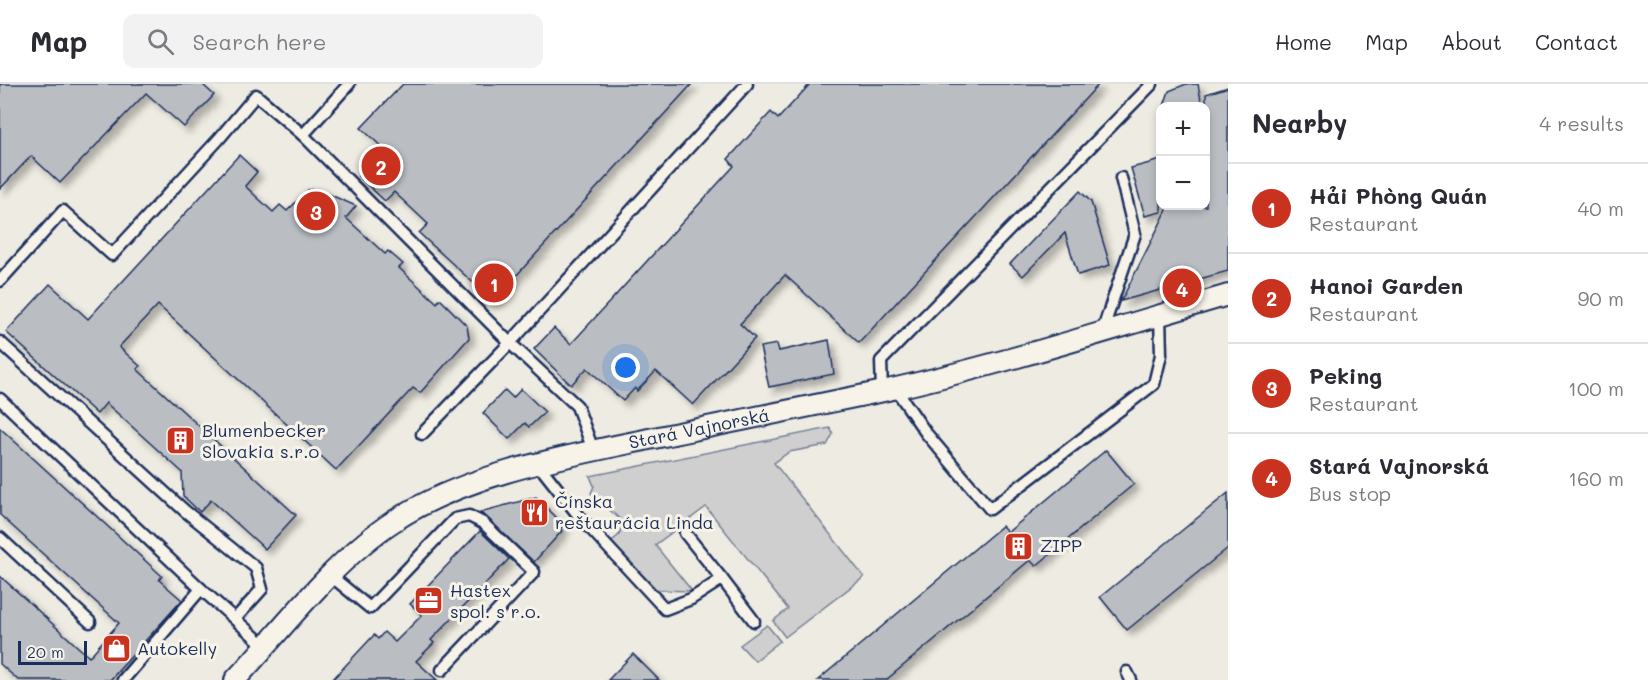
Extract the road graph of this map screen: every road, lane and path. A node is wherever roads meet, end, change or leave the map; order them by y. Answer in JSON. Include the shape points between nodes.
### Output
{"nodes":[{"id":1,"x":349,"y":84,"type":"edge"},
{"id":2,"x":747,"y":84,"type":"edge"},
{"id":3,"x":1152,"y":84,"type":"edge"},
{"id":4,"x":257,"y":89,"type":"edge"},
{"id":5,"x":303,"y":135,"type":"junction"},
{"id":6,"x":1121,"y":178,"type":"dead end"},
{"id":7,"x":0,"y":281,"type":"edge"},
{"id":8,"x":1228,"y":295,"type":"edge"},
{"id":9,"x":1160,"y":315,"type":"junction"},
{"id":10,"x":1102,"y":333,"type":"junction"},
{"id":11,"x":0,"y":342,"type":"edge"},
{"id":12,"x":510,"y":343,"type":"junction"},
{"id":13,"x":888,"y":390,"type":"junction"},
{"id":14,"x":0,"y":399,"type":"edge"},
{"id":15,"x":422,"y":434,"type":"dead end"},
{"id":16,"x":593,"y":450,"type":"junction"},
{"id":17,"x":538,"y":464,"type":"junction"},
{"id":18,"x":685,"y":533,"type":"dead end"},
{"id":19,"x":0,"y":538,"type":"edge"},
{"id":20,"x":331,"y":576,"type":"junction"},
{"id":21,"x":722,"y":579,"type":"junction"},
{"id":22,"x":201,"y":589,"type":"junction"},
{"id":23,"x":236,"y":619,"type":"junction"},
{"id":24,"x":754,"y":621,"type":"dead end"},
{"id":25,"x":90,"y":622,"type":"dead end"},
{"id":26,"x":266,"y":647,"type":"junction"},
{"id":27,"x":442,"y":670,"type":"dead end"},
{"id":28,"x":123,"y":680,"type":"edge"},
{"id":29,"x":235,"y":680,"type":"edge"}],
"edges":[{"from":1,"to":5,"type":"lane"},
{"from":2,"to":12,"type":"lane"},
{"from":3,"to":13,"type":"lane","via":[[880,361]]},
{"from":4,"to":5,"type":"lane"},
{"from":4,"to":7,"type":"lane","via":[[218,140],[112,255],[63,211]]},
{"from":5,"to":12,"type":"lane"},
{"from":6,"to":10,"type":"lane","via":[[1135,234]]},
{"from":8,"to":9,"type":"street","name":"Stará Vajnorská"},
{"from":9,"to":10,"type":"street","name":"Stará Vajnorská"},
{"from":9,"to":13,"type":"lane","via":[[1161,355],[1154,384],[990,509]]},
{"from":10,"to":13,"type":"street","name":"Stará Vajnorská"},
{"from":11,"to":23,"type":"lane","via":[[185,510],[256,568],[262,589]]},
{"from":12,"to":15,"type":"lane"},
{"from":12,"to":16,"type":"lane","via":[[577,406]]},
{"from":13,"to":16,"type":"street","name":"Stará Vajnorská"},
{"from":14,"to":22,"type":"lane"},
{"from":16,"to":17,"type":"street","name":"Stará Vajnorská"},
{"from":17,"to":20,"type":"street","name":"Stará Vajnorská","via":[[472,484],[408,513],[376,535]]},
{"from":17,"to":21,"type":"lane","via":[[579,516],[665,609],[691,599]]},
{"from":18,"to":21,"type":"lane"},
{"from":19,"to":25,"type":"lane"},
{"from":20,"to":26,"type":"street","name":"Stará Vajnorská"},
{"from":20,"to":27,"type":"lane","via":[[370,608],[455,519],[469,516],[483,523],[534,572]]},
{"from":21,"to":24,"type":"lane"},
{"from":22,"to":23,"type":"lane"},
{"from":22,"to":28,"type":"lane"},
{"from":23,"to":26,"type":"lane"},
{"from":26,"to":29,"type":"street","name":"Stará Vajnorská"}]}
